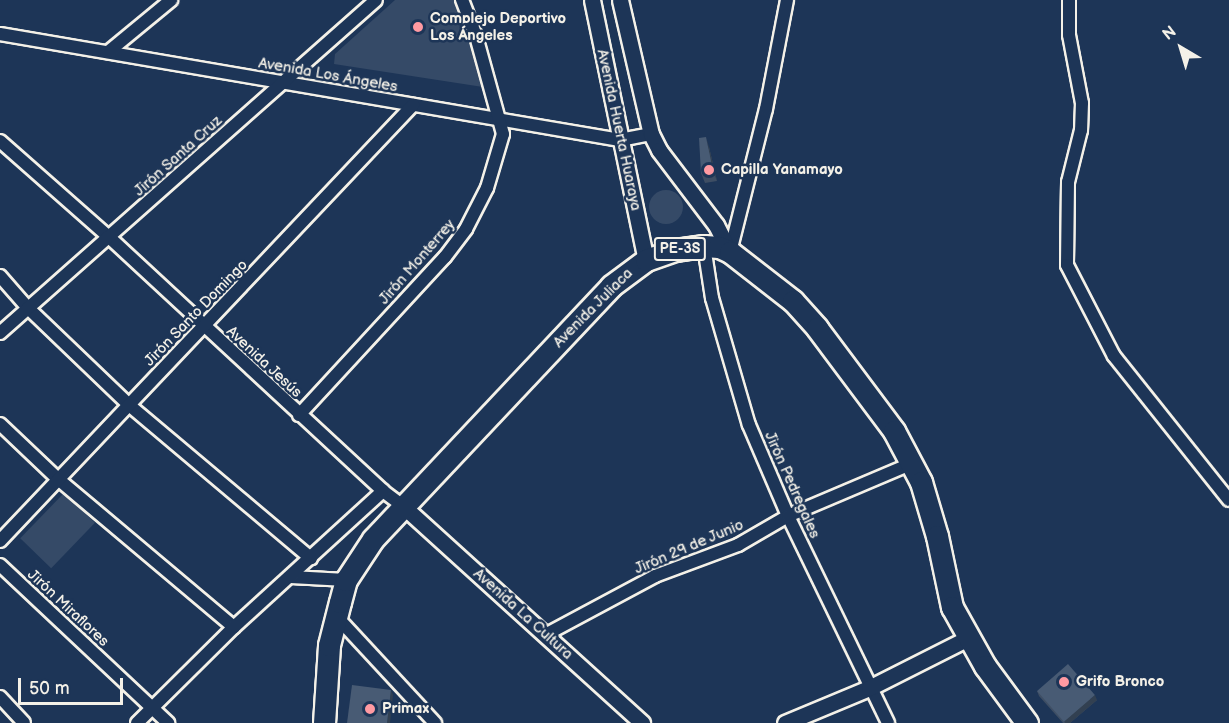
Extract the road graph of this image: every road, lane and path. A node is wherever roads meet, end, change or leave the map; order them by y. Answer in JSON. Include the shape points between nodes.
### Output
{"nodes":[{"id":1,"x":171,"y":0,"type":"edge"},
{"id":2,"x":376,"y":0,"type":"edge"},
{"id":3,"x":462,"y":0,"type":"edge"},
{"id":4,"x":592,"y":0,"type":"edge"},
{"id":5,"x":620,"y":0,"type":"edge"},
{"id":6,"x":787,"y":0,"type":"edge"},
{"id":7,"x":1069,"y":0,"type":"edge"},
{"id":8,"x":0,"y":34,"type":"edge"},
{"id":9,"x":108,"y":52,"type":"junction"},
{"id":10,"x":283,"y":82,"type":"junction"},
{"id":11,"x":413,"y":105,"type":"junction"},
{"id":12,"x":499,"y":118,"type":"junction"},
{"id":13,"x":651,"y":134,"type":"junction"},
{"id":14,"x":620,"y":140,"type":"junction"},
{"id":15,"x":0,"y":141,"type":"edge"},
{"id":16,"x":110,"y":238,"type":"junction"},
{"id":17,"x":704,"y":246,"type":"junction"},
{"id":18,"x":729,"y":252,"type":"junction"},
{"id":19,"x":646,"y":260,"type":"junction"},
{"id":20,"x":0,"y":276,"type":"edge"},
{"id":21,"x":28,"y":308,"type":"junction"},
{"id":22,"x":204,"y":328,"type":"junction"},
{"id":23,"x":0,"y":333,"type":"edge"},
{"id":24,"x":129,"y":405,"type":"junction"},
{"id":25,"x":299,"y":415,"type":"junction"},
{"id":26,"x":0,"y":424,"type":"edge"},
{"id":27,"x":913,"y":463,"type":"junction"},
{"id":28,"x":58,"y":479,"type":"junction"},
{"id":29,"x":383,"y":492,"type":"junction"},
{"id":30,"x":1229,"y":500,"type":"edge"},
{"id":31,"x":403,"y":506,"type":"junction"},
{"id":32,"x":788,"y":516,"type":"junction"},
{"id":33,"x":0,"y":541,"type":"edge"},
{"id":34,"x":311,"y":558,"type":"junction"},
{"id":35,"x":0,"y":565,"type":"edge"},
{"id":36,"x":291,"y":577,"type":"junction"},
{"id":37,"x":346,"y":580,"type":"junction"},
{"id":38,"x":336,"y":616,"type":"junction"},
{"id":39,"x":234,"y":627,"type":"junction"},
{"id":40,"x":545,"y":635,"type":"junction"},
{"id":41,"x":968,"y":638,"type":"junction"},
{"id":42,"x":869,"y":688,"type":"junction"},
{"id":43,"x":0,"y":697,"type":"edge"},
{"id":44,"x":152,"y":708,"type":"junction"},
{"id":45,"x":24,"y":723,"type":"edge"},
{"id":46,"x":137,"y":723,"type":"edge"},
{"id":47,"x":168,"y":723,"type":"edge"},
{"id":48,"x":324,"y":723,"type":"edge"},
{"id":49,"x":435,"y":723,"type":"edge"},
{"id":50,"x":642,"y":723,"type":"edge"},
{"id":51,"x":785,"y":723,"type":"edge"},
{"id":52,"x":888,"y":723,"type":"edge"},
{"id":53,"x":1027,"y":723,"type":"edge"}],
"edges":[{"from":1,"to":9,"type":"street"},
{"from":2,"to":10,"type":"street","name":"Jirón Santa Cruz"},
{"from":3,"to":12,"type":"street","name":"Jirón Monterrey"},
{"from":4,"to":14,"type":"street","name":"Avenida Huerta Huaraya"},
{"from":5,"to":13,"type":"street","name":"Avenida Huerta Huaraya"},
{"from":6,"to":18,"type":"street","via":[[766,109]]},
{"from":7,"to":30,"type":"street","via":[[1069,35],[1082,103],[1081,130],[1068,182],[1067,265],[1114,356]]},
{"from":8,"to":9,"type":"street","name":"Avenida Los Ángeles"},
{"from":9,"to":10,"type":"street","name":"Avenida Los Ángeles"},
{"from":10,"to":11,"type":"street","name":"Avenida Los Ángeles"},
{"from":10,"to":16,"type":"street","name":"Jirón Santa Cruz"},
{"from":11,"to":12,"type":"street","name":"Avenida Los Ángeles"},
{"from":11,"to":22,"type":"street","name":"Jirón Santo Domingo"},
{"from":12,"to":14,"type":"street","name":"Avenida Los Ángeles"},
{"from":12,"to":25,"type":"street","name":"Jirón Monterrey","via":[[503,134],[496,164],[466,229]]},
{"from":13,"to":14,"type":"street","name":"Avenida Los Ángeles"},
{"from":13,"to":18,"type":"street","name":"Avenida Huerta Huaraya","via":[[716,225]]},
{"from":14,"to":19,"type":"street","name":"Avenida Huerta Huaraya"},
{"from":15,"to":16,"type":"street","name":"Avenida Jesús"},
{"from":16,"to":21,"type":"street","name":"Jirón Santa Cruz"},
{"from":16,"to":22,"type":"street","name":"Avenida Jesús"},
{"from":17,"to":18,"type":"highway","name":"Avenida Juliaca","number":"PE-3S"},
{"from":17,"to":19,"type":"highway","name":"Avenida Juliaca","number":"PE-3S"},
{"from":17,"to":32,"type":"street","name":"Jirón Pedregales","via":[[712,298],[738,393]]},
{"from":18,"to":27,"type":"highway","name":"Avenida Juliaca","number":"PE-3S","via":[[805,313],[881,412]]},
{"from":19,"to":31,"type":"highway","name":"Avenida Juliaca","number":"PE-3S","via":[[611,286]]},
{"from":20,"to":21,"type":"street"},
{"from":21,"to":23,"type":"street","name":"Jirón Santa Cruz"},
{"from":21,"to":24,"type":"street"},
{"from":22,"to":24,"type":"street","name":"Jirón Santo Domingo"},
{"from":22,"to":25,"type":"street","name":"Avenida Jesús"},
{"from":24,"to":28,"type":"street","name":"Jirón Santo Domingo"},
{"from":24,"to":34,"type":"street"},
{"from":25,"to":29,"type":"street","name":"Avenida Jesús"},
{"from":26,"to":28,"type":"street"},
{"from":27,"to":32,"type":"street","name":"Jirón 29 de Junio"},
{"from":27,"to":41,"type":"highway","name":"Avenida Juliaca","number":"PE-3S","via":[[937,536],[952,607]]},
{"from":28,"to":33,"type":"street","name":"Jirón Santo Domingo"},
{"from":28,"to":39,"type":"street"},
{"from":29,"to":31,"type":"street","name":"Avenida Jesús"},
{"from":29,"to":34,"type":"street"},
{"from":31,"to":37,"type":"highway","name":"Avenida Juliaca","number":"PE-3S","via":[[373,539]]},
{"from":31,"to":40,"type":"street","name":"Avenida La Cultura"},
{"from":32,"to":40,"type":"street","name":"Jirón 29 de Junio","via":[[738,544],[655,576]]},
{"from":32,"to":42,"type":"street","name":"Jirón Pedregales"},
{"from":34,"to":36,"type":"street"},
{"from":35,"to":44,"type":"street","name":"Jirón Miraflores"},
{"from":36,"to":37,"type":"street"},
{"from":36,"to":39,"type":"street"},
{"from":37,"to":38,"type":"highway","name":"Avenida Juliaca","number":"PE-3S"},
{"from":38,"to":48,"type":"highway","name":"Avenida Juliaca","number":"PE-3S","via":[[326,673]]},
{"from":38,"to":49,"type":"street"},
{"from":39,"to":44,"type":"street"},
{"from":40,"to":50,"type":"street","name":"Avenida La Cultura"},
{"from":41,"to":42,"type":"street"},
{"from":41,"to":53,"type":"highway","name":"Avenida Juliaca","number":"PE-3S"},
{"from":42,"to":51,"type":"street"},
{"from":42,"to":52,"type":"street","name":"Jirón Pedregales"},
{"from":43,"to":45,"type":"street"},
{"from":44,"to":46,"type":"street"},
{"from":44,"to":47,"type":"street","name":"Jirón Miraflores"}]}
